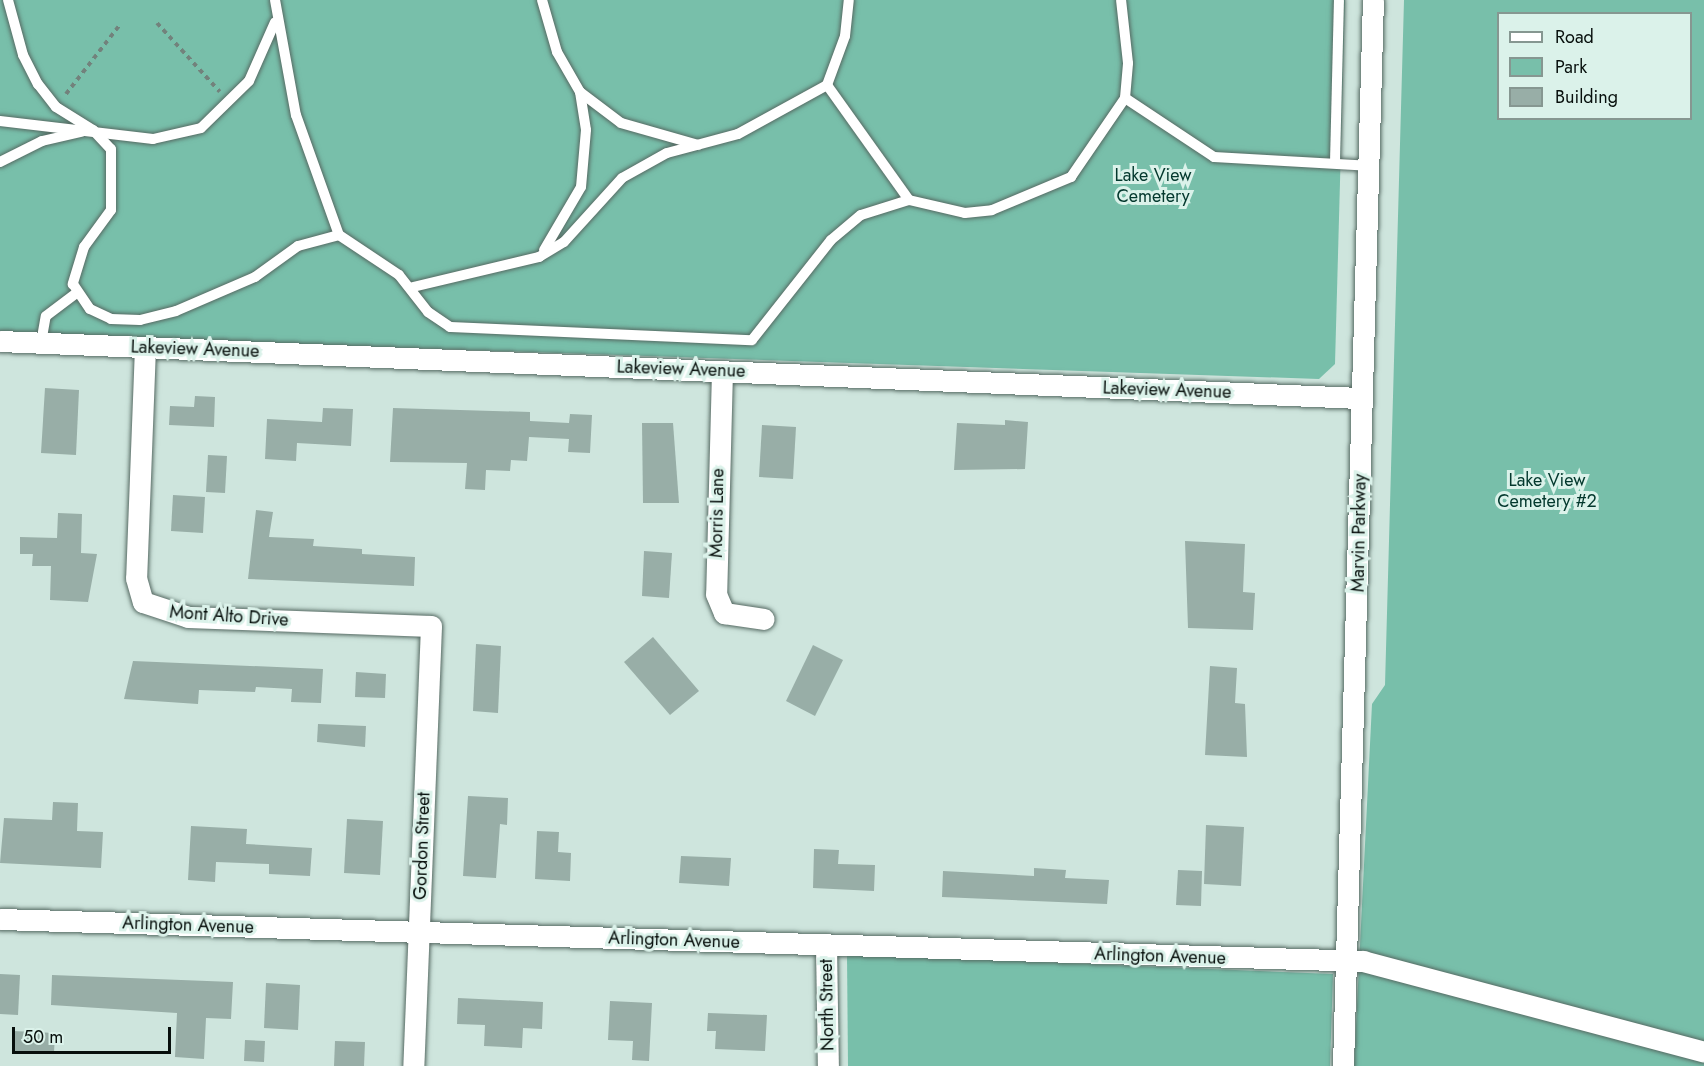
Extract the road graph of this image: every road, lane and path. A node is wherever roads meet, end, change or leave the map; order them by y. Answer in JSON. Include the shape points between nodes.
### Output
{"nodes":[{"id":1,"x":8,"y":0,"type":"edge"},
{"id":2,"x":277,"y":0,"type":"edge"},
{"id":3,"x":542,"y":0,"type":"edge"},
{"id":4,"x":849,"y":0,"type":"edge"},
{"id":5,"x":1120,"y":0,"type":"edge"},
{"id":6,"x":1340,"y":0,"type":"edge"},
{"id":7,"x":1373,"y":0,"type":"edge"},
{"id":8,"x":275,"y":21,"type":"junction"},
{"id":9,"x":157,"y":23,"type":"dead end"},
{"id":10,"x":119,"y":26,"type":"dead end"},
{"id":11,"x":827,"y":85,"type":"junction"},
{"id":12,"x":580,"y":92,"type":"junction"},
{"id":13,"x":1125,"y":98,"type":"junction"},
{"id":14,"x":230,"y":104,"type":"junction"},
{"id":15,"x":56,"y":107,"type":"junction"},
{"id":16,"x":0,"y":121,"type":"edge"},
{"id":17,"x":93,"y":130,"type":"junction"},
{"id":18,"x":704,"y":147,"type":"junction"},
{"id":19,"x":0,"y":162,"type":"edge"},
{"id":20,"x":1335,"y":162,"type":"junction"},
{"id":21,"x":1368,"y":166,"type":"junction"},
{"id":22,"x":909,"y":200,"type":"junction"},
{"id":23,"x":339,"y":235,"type":"junction"},
{"id":24,"x":539,"y":257,"type":"junction"},
{"id":25,"x":413,"y":287,"type":"junction"},
{"id":26,"x":77,"y":293,"type":"junction"},
{"id":27,"x":0,"y":341,"type":"edge"},
{"id":28,"x":40,"y":343,"type":"junction"},
{"id":29,"x":145,"y":347,"type":"junction"},
{"id":30,"x":722,"y":371,"type":"junction"},
{"id":31,"x":1362,"y":398,"type":"junction"},
{"id":32,"x":764,"y":619,"type":"dead end"},
{"id":33,"x":431,"y":626,"type":"joint"},
{"id":34,"x":0,"y":920,"type":"edge"},
{"id":35,"x":419,"y":931,"type":"junction"},
{"id":36,"x":826,"y":945,"type":"junction"},
{"id":37,"x":1348,"y":963,"type":"junction"},
{"id":38,"x":1704,"y":1052,"type":"edge"},
{"id":39,"x":413,"y":1066,"type":"edge"},
{"id":40,"x":828,"y":1066,"type":"edge"},
{"id":41,"x":1343,"y":1066,"type":"edge"}],
"edges":[{"from":1,"to":15,"type":"lane","via":[[22,55]]},
{"from":2,"to":8,"type":"lane"},
{"from":3,"to":12,"type":"lane","via":[[557,52]]},
{"from":4,"to":11,"type":"lane","via":[[845,36]]},
{"from":5,"to":13,"type":"lane","via":[[1128,63]]},
{"from":6,"to":20,"type":"lane"},
{"from":7,"to":21,"type":"street","name":"Marvin Parkway"},
{"from":8,"to":14,"type":"lane","via":[[261,60]]},
{"from":8,"to":23,"type":"lane","via":[[296,115]]},
{"from":9,"to":14,"type":"path"},
{"from":10,"to":15,"type":"path"},
{"from":11,"to":18,"type":"lane"},
{"from":11,"to":22,"type":"lane"},
{"from":12,"to":18,"type":"lane","via":[[621,123]]},
{"from":12,"to":24,"type":"lane","via":[[586,130],[581,187],[564,224]]},
{"from":13,"to":20,"type":"lane","via":[[1214,157]]},
{"from":13,"to":22,"type":"lane","via":[[1071,177],[1025,199],[965,213]]},
{"from":14,"to":17,"type":"lane","via":[[201,128],[176,137],[153,139]]},
{"from":15,"to":17,"type":"lane"},
{"from":16,"to":17,"type":"lane"},
{"from":17,"to":19,"type":"lane","via":[[42,141]]},
{"from":17,"to":26,"type":"lane","via":[[111,149],[111,210],[84,247],[73,284]]},
{"from":18,"to":24,"type":"lane","via":[[667,153],[622,178],[564,242]]},
{"from":20,"to":21,"type":"lane"},
{"from":21,"to":31,"type":"street","name":"Marvin Parkway"},
{"from":22,"to":25,"type":"lane","via":[[861,214],[831,240],[752,340],[450,327],[428,312]]},
{"from":23,"to":25,"type":"lane"},
{"from":23,"to":26,"type":"lane","via":[[298,246],[240,284],[140,320],[111,319],[90,309]]},
{"from":24,"to":25,"type":"lane"},
{"from":26,"to":28,"type":"lane","via":[[46,316]]},
{"from":27,"to":28,"type":"street","name":"Lakeview Avenue"},
{"from":28,"to":29,"type":"street","name":"Lakeview Avenue"},
{"from":29,"to":30,"type":"street","name":"Lakeview Avenue"},
{"from":29,"to":33,"type":"street","name":"Mont Alto Drive","via":[[136,578],[143,602],[188,617]]},
{"from":30,"to":31,"type":"street","name":"Lakeview Avenue"},
{"from":30,"to":32,"type":"street","name":"Morris Lane","via":[[716,594],[724,613]]},
{"from":31,"to":37,"type":"street","name":"Marvin Parkway"},
{"from":33,"to":35,"type":"street","name":"Gordon Street"},
{"from":34,"to":35,"type":"street","name":"Arlington Avenue"},
{"from":35,"to":36,"type":"street","name":"Arlington Avenue"},
{"from":35,"to":39,"type":"street","name":"Gordon Street"},
{"from":36,"to":37,"type":"street","name":"Arlington Avenue"},
{"from":36,"to":40,"type":"street","name":"North Street"},
{"from":37,"to":38,"type":"street","name":"Arlington Avenue","via":[[1363,961],[1596,1019]]},
{"from":37,"to":41,"type":"street","name":"Marvin Parkway"}]}
